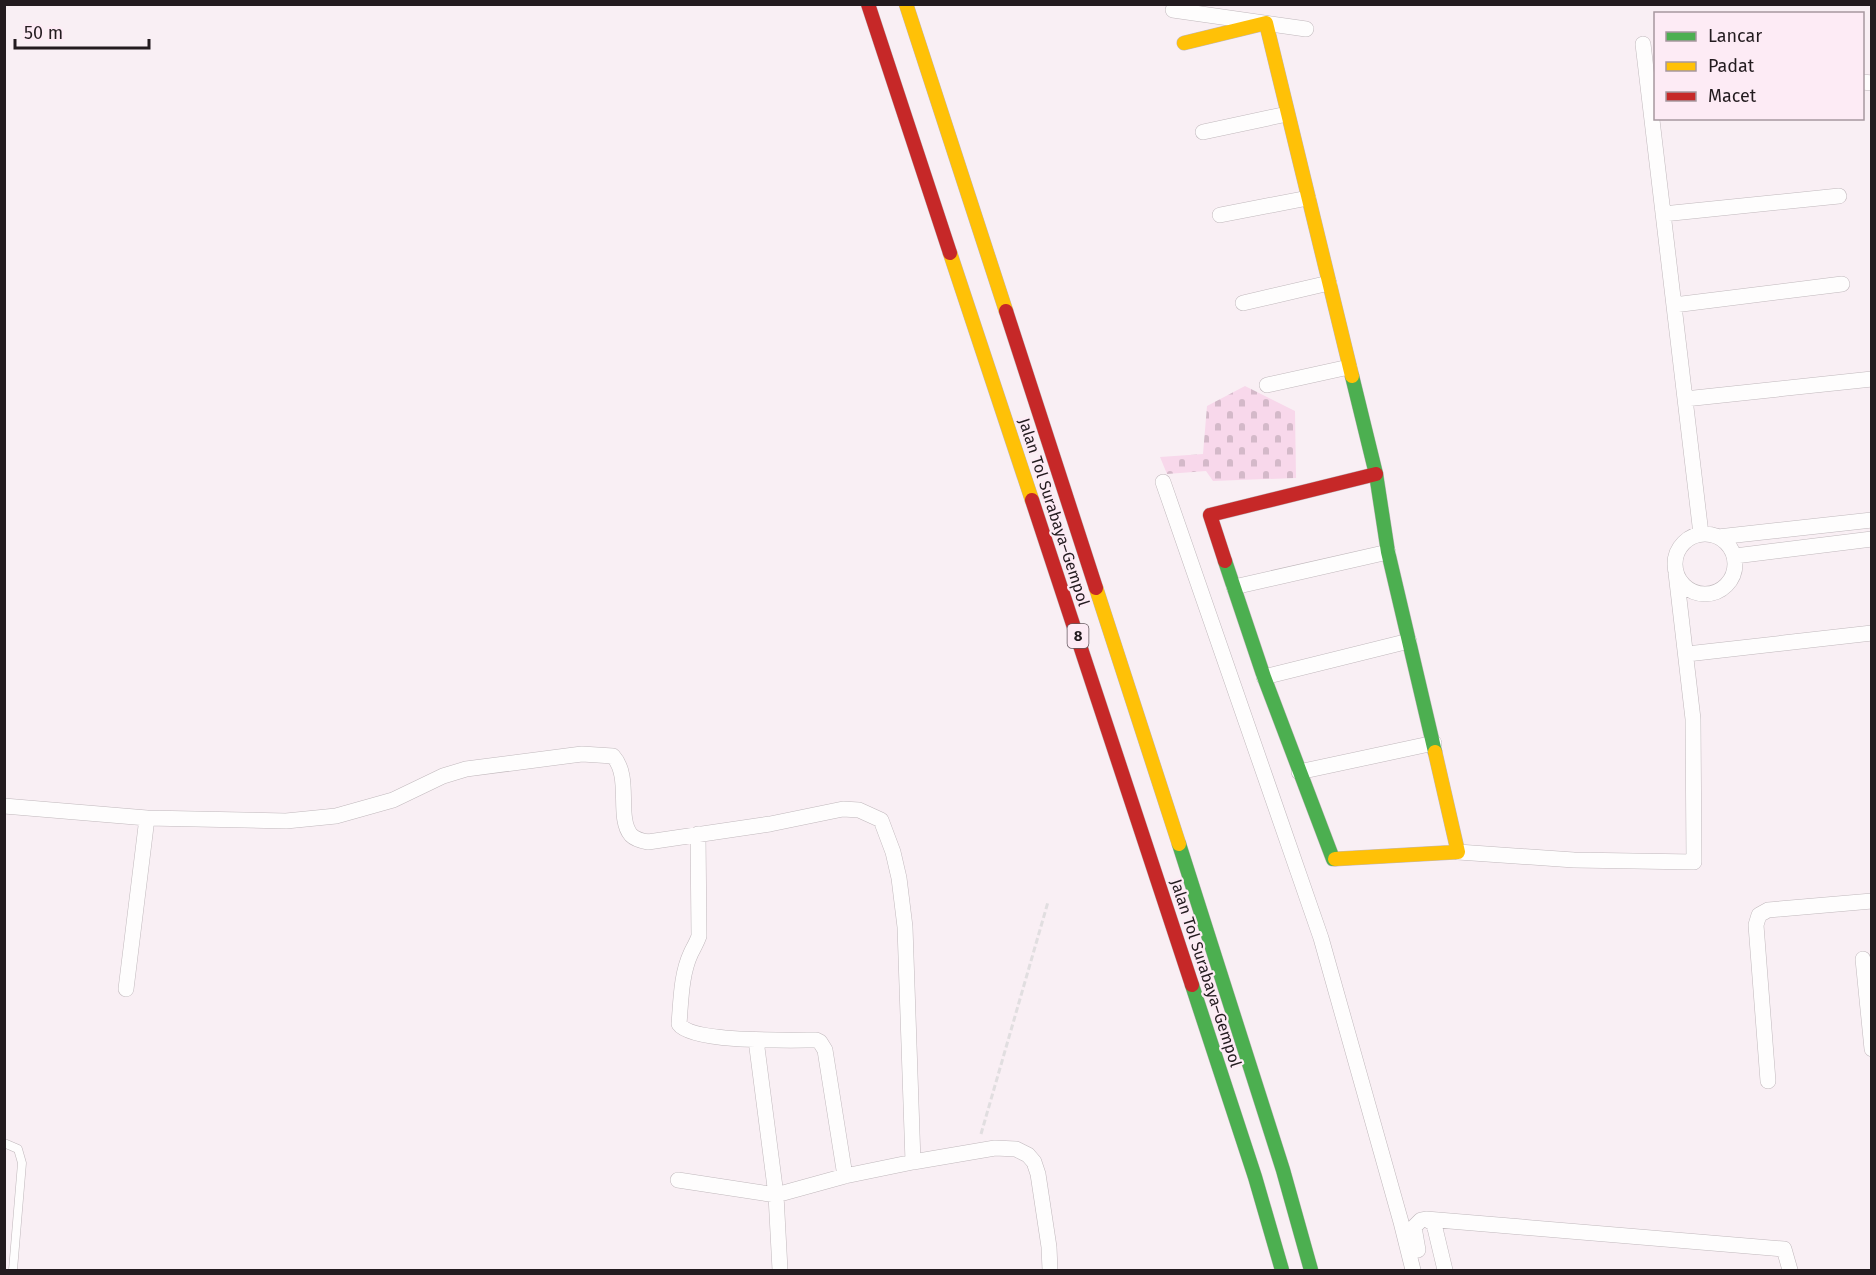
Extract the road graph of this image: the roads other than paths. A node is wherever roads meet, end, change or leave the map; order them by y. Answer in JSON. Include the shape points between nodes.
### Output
{"nodes":[{"id":1,"x":868,"y":4,"type":"edge"},
{"id":2,"x":906,"y":4,"type":"edge"},
{"id":3,"x":1173,"y":10,"type":"dead end"},
{"id":4,"x":1266,"y":23,"type":"junction"},
{"id":5,"x":1306,"y":29,"type":"dead end"},
{"id":6,"x":1184,"y":44,"type":"dead end"},
{"id":7,"x":1643,"y":44,"type":"dead end"},
{"id":8,"x":1650,"y":61,"type":"edge"},
{"id":9,"x":1654,"y":108,"type":"edge"},
{"id":10,"x":1287,"y":114,"type":"junction"},
{"id":11,"x":1655,"y":120,"type":"edge"},
{"id":12,"x":1203,"y":132,"type":"dead end"},
{"id":13,"x":1839,"y":196,"type":"dead end"},
{"id":14,"x":1308,"y":198,"type":"junction"},
{"id":15,"x":1663,"y":214,"type":"junction"},
{"id":16,"x":1220,"y":215,"type":"dead end"},
{"id":17,"x":1329,"y":283,"type":"junction"},
{"id":18,"x":1842,"y":284,"type":"dead end"},
{"id":19,"x":1243,"y":303,"type":"dead end"},
{"id":20,"x":1674,"y":305,"type":"junction"},
{"id":21,"x":1349,"y":367,"type":"junction"},
{"id":22,"x":1872,"y":379,"type":"edge"},
{"id":23,"x":1267,"y":385,"type":"dead end"},
{"id":24,"x":1685,"y":399,"type":"junction"},
{"id":25,"x":1376,"y":474,"type":"junction"},
{"id":26,"x":1162,"y":482,"type":"dead end"},
{"id":27,"x":1872,"y":520,"type":"edge"},
{"id":28,"x":1701,"y":534,"type":"junction"},
{"id":29,"x":1718,"y":537,"type":"junction"},
{"id":30,"x":1872,"y":539,"type":"edge"},
{"id":31,"x":1388,"y":552,"type":"junction"},
{"id":32,"x":1735,"y":555,"type":"junction"},
{"id":33,"x":1676,"y":573,"type":"junction"},
{"id":34,"x":1234,"y":587,"type":"junction"},
{"id":35,"x":1872,"y":633,"type":"edge"},
{"id":36,"x":1408,"y":641,"type":"junction"},
{"id":37,"x":1687,"y":654,"type":"junction"},
{"id":38,"x":1264,"y":677,"type":"junction"},
{"id":39,"x":1434,"y":743,"type":"junction"},
{"id":40,"x":1299,"y":772,"type":"junction"},
{"id":41,"x":4,"y":806,"type":"edge"},
{"id":42,"x":147,"y":818,"type":"junction"},
{"id":43,"x":698,"y":834,"type":"junction"},
{"id":44,"x":1458,"y":852,"type":"junction"},
{"id":45,"x":1872,"y":901,"type":"edge"},
{"id":46,"x":1863,"y":959,"type":"dead end"},
{"id":47,"x":126,"y":989,"type":"dead end"},
{"id":48,"x":1869,"y":998,"type":"edge"},
{"id":49,"x":756,"y":1040,"type":"junction"},
{"id":50,"x":1872,"y":1049,"type":"edge"},
{"id":51,"x":1768,"y":1082,"type":"dead end"},
{"id":52,"x":4,"y":1143,"type":"edge"},
{"id":53,"x":913,"y":1162,"type":"junction"},
{"id":54,"x":845,"y":1176,"type":"junction"},
{"id":55,"x":678,"y":1180,"type":"dead end"},
{"id":56,"x":776,"y":1195,"type":"junction"},
{"id":57,"x":1426,"y":1219,"type":"junction"},
{"id":58,"x":13,"y":1270,"type":"edge"},
{"id":59,"x":780,"y":1270,"type":"edge"},
{"id":60,"x":1050,"y":1270,"type":"edge"},
{"id":61,"x":1282,"y":1270,"type":"edge"},
{"id":62,"x":1311,"y":1270,"type":"edge"},
{"id":63,"x":1413,"y":1270,"type":"edge"},
{"id":64,"x":1423,"y":1270,"type":"edge"},
{"id":65,"x":1445,"y":1270,"type":"edge"},
{"id":66,"x":1790,"y":1270,"type":"edge"}],
"edges":[{"from":1,"to":61,"type":"main road","name":"Jalan Tol Surabaya–Gempol","number":"8","via":[[1244,1143]]},
{"from":2,"to":62,"type":"main road","name":"Jalan Tol Surabaya–Gempol","number":"8","via":[[1128,685],[1283,1170]]},
{"from":3,"to":4,"type":"street"},
{"from":4,"to":5,"type":"street"},
{"from":4,"to":6,"type":"main road"},
{"from":4,"to":10,"type":"main road"},
{"from":7,"to":8,"type":"street"},
{"from":8,"to":9,"type":"street"},
{"from":10,"to":12,"type":"street"},
{"from":10,"to":14,"type":"main road"},
{"from":11,"to":15,"type":"street"},
{"from":13,"to":15,"type":"street"},
{"from":14,"to":16,"type":"street"},
{"from":14,"to":17,"type":"main road"},
{"from":15,"to":20,"type":"street"},
{"from":17,"to":19,"type":"street"},
{"from":17,"to":21,"type":"main road"},
{"from":18,"to":20,"type":"street"},
{"from":20,"to":24,"type":"street"},
{"from":21,"to":23,"type":"street"},
{"from":21,"to":25,"type":"main road"},
{"from":22,"to":24,"type":"street"},
{"from":24,"to":28,"type":"street"},
{"from":25,"to":31,"type":"main road"},
{"from":25,"to":34,"type":"main road","via":[[1210,515]]},
{"from":26,"to":63,"type":"street","via":[[1321,938]]},
{"from":27,"to":29,"type":"street"},
{"from":28,"to":29,"type":"street"},
{"from":28,"to":33,"type":"street","via":[[1680,548]]},
{"from":29,"to":32,"type":"street"},
{"from":30,"to":32,"type":"street"},
{"from":31,"to":34,"type":"street"},
{"from":31,"to":36,"type":"main road"},
{"from":32,"to":33,"type":"street","via":[[1735,572],[1718,592],[1693,592]]},
{"from":33,"to":37,"type":"street"},
{"from":34,"to":38,"type":"main road"},
{"from":35,"to":37,"type":"street"},
{"from":36,"to":38,"type":"street"},
{"from":36,"to":39,"type":"main road"},
{"from":37,"to":44,"type":"street","via":[[1693,719],[1694,862],[1574,860]]},
{"from":38,"to":40,"type":"main road"},
{"from":39,"to":40,"type":"street"},
{"from":39,"to":44,"type":"main road"},
{"from":40,"to":44,"type":"main road","via":[[1333,859]]},
{"from":41,"to":42,"type":"street"},
{"from":42,"to":43,"type":"street","via":[[286,821],[336,816],[393,800],[466,769],[602,754],[613,756],[622,771],[631,835],[648,842]]},
{"from":42,"to":47,"type":"street"},
{"from":43,"to":49,"type":"street","via":[[699,936],[682,988],[679,1024],[692,1033]]},
{"from":43,"to":53,"type":"street","via":[[843,808],[860,810],[881,820],[899,878],[905,927]]},
{"from":45,"to":51,"type":"street","via":[[1768,910],[1759,915],[1756,925]]},
{"from":46,"to":48,"type":"street"},
{"from":48,"to":50,"type":"street"},
{"from":49,"to":54,"type":"street","via":[[816,1040],[824,1046]]},
{"from":49,"to":56,"type":"street"},
{"from":52,"to":58,"type":"lane","via":[[18,1149],[22,1163]]},
{"from":53,"to":54,"type":"street"},
{"from":53,"to":60,"type":"street","via":[[995,1148],[1017,1149],[1028,1155],[1038,1174]]},
{"from":54,"to":56,"type":"street"},
{"from":55,"to":56,"type":"street"},
{"from":56,"to":59,"type":"street"},
{"from":57,"to":64,"type":"street","via":[[1417,1223],[1414,1232]]},
{"from":57,"to":65,"type":"street","via":[[1434,1224]]},
{"from":57,"to":66,"type":"street","via":[[1784,1249]]}]}
